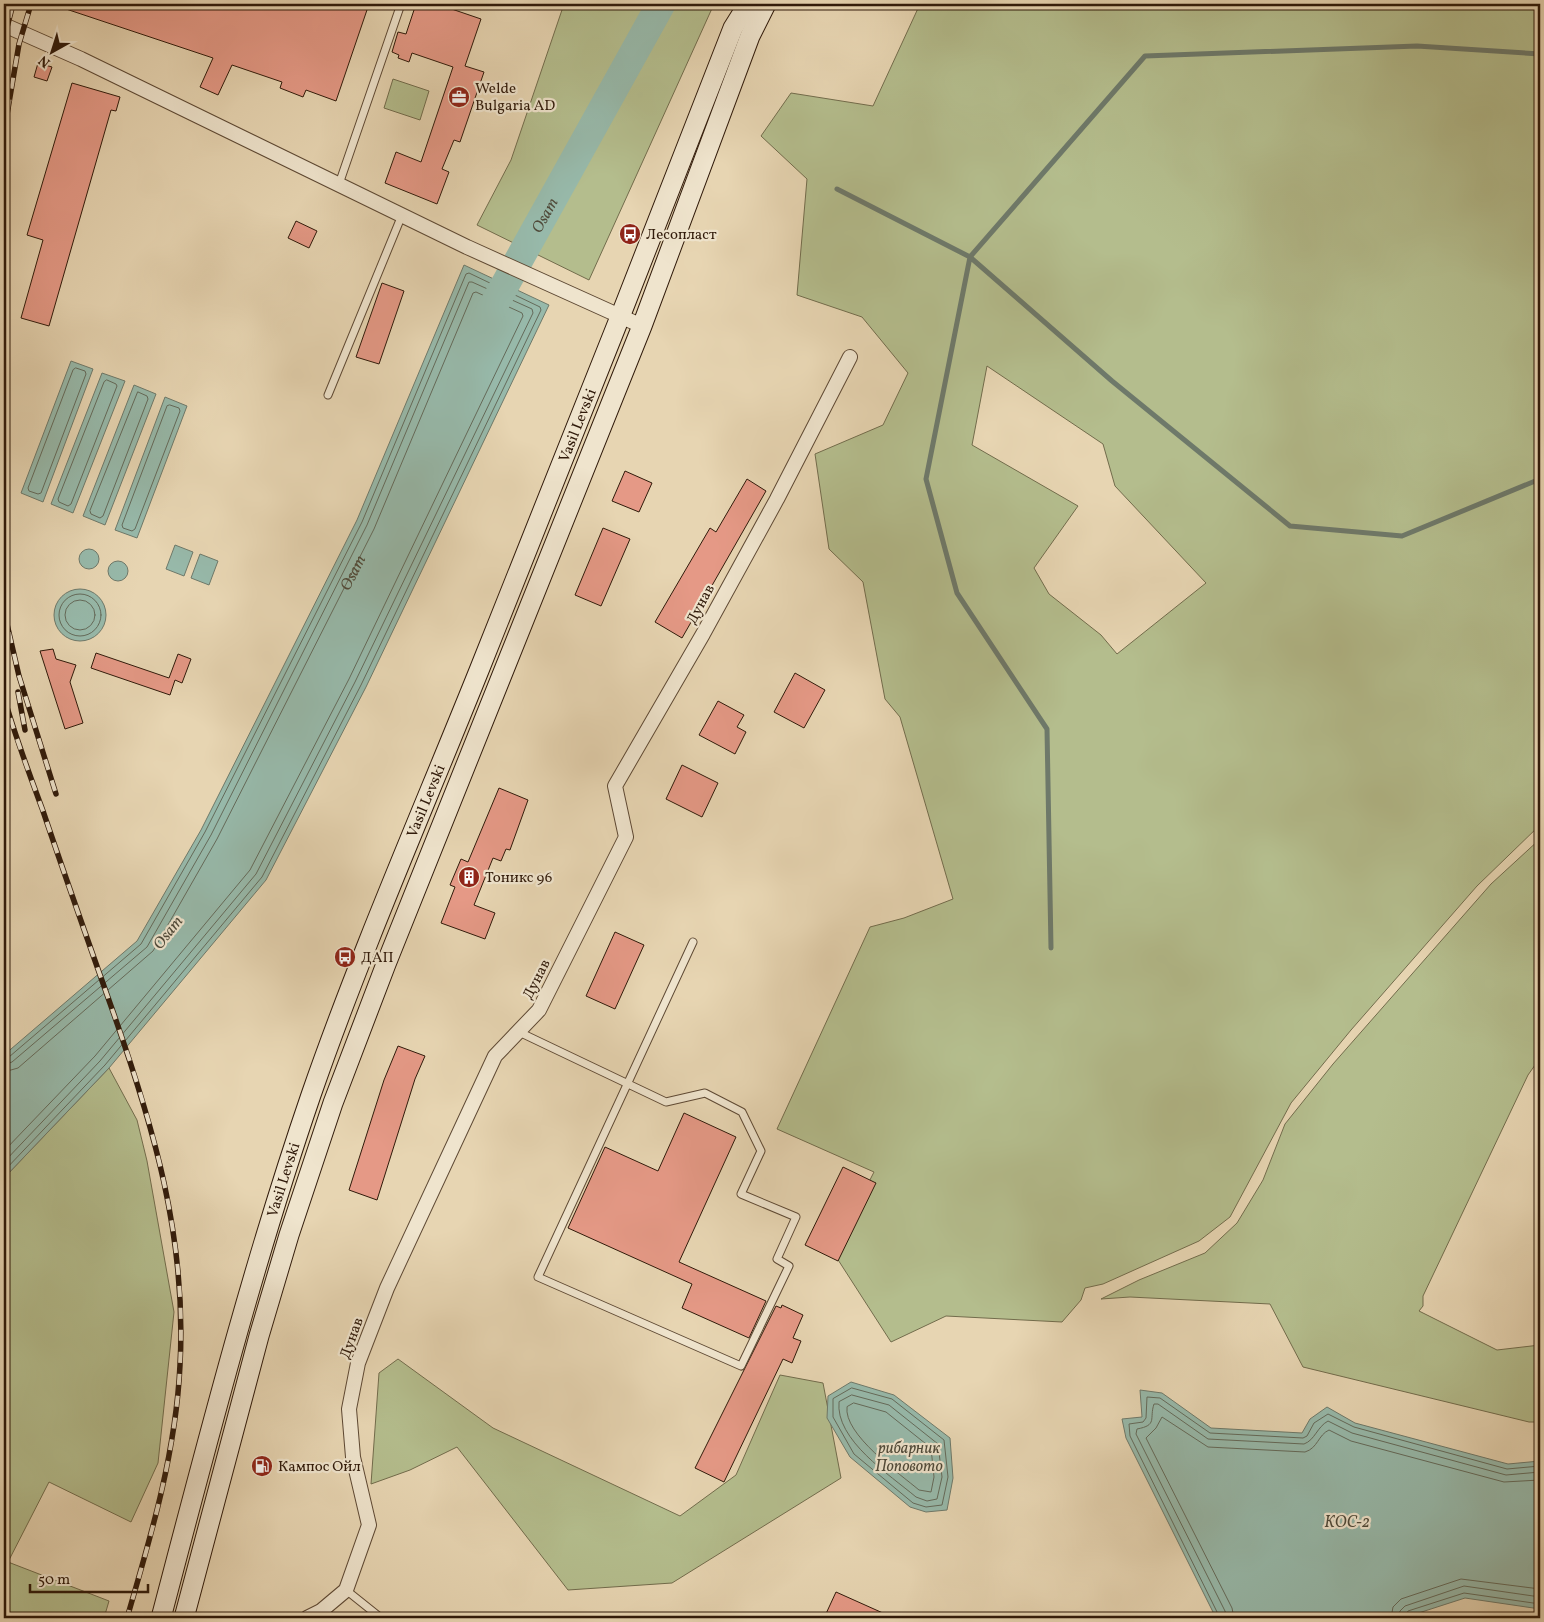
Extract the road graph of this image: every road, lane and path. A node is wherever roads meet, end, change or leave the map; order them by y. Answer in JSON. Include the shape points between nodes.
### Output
{"nodes":[{"id":1,"x":401,"y":4,"type":"edge"},
{"id":2,"x":748,"y":4,"type":"edge"},
{"id":3,"x":766,"y":4,"type":"edge"},
{"id":4,"x":4,"y":26,"type":"edge"},
{"id":5,"x":339,"y":184,"type":"junction"},
{"id":6,"x":402,"y":215,"type":"junction"},
{"id":7,"x":621,"y":317,"type":"junction"},
{"id":8,"x":642,"y":326,"type":"junction"},
{"id":9,"x":850,"y":357,"type":"dead end"},
{"id":10,"x":328,"y":395,"type":"dead end"},
{"id":11,"x":693,"y":942,"type":"dead end"},
{"id":12,"x":519,"y":1032,"type":"junction"},
{"id":13,"x":627,"y":1083,"type":"junction"},
{"id":14,"x":346,"y":1590,"type":"junction"},
{"id":15,"x":161,"y":1618,"type":"edge"},
{"id":16,"x":184,"y":1618,"type":"edge"},
{"id":17,"x":307,"y":1618,"type":"edge"},
{"id":18,"x":381,"y":1618,"type":"edge"}],
"edges":[{"from":1,"to":5,"type":"lane"},
{"from":2,"to":7,"type":"main road","name":"Vasil Levski","via":[[733,28]]},
{"from":3,"to":8,"type":"main road","name":"Vasil Levski","via":[[750,36]]},
{"from":4,"to":5,"type":"street","via":[[80,59]]},
{"from":5,"to":6,"type":"street"},
{"from":6,"to":7,"type":"street"},
{"from":6,"to":10,"type":"lane"},
{"from":7,"to":8,"type":"street"},
{"from":7,"to":15,"type":"main road","name":"Vasil Levski","via":[[368,944],[312,1093],[266,1235]]},
{"from":8,"to":16,"type":"main road","name":"Vasil Levski","via":[[333,1103],[289,1235]]},
{"from":9,"to":12,"type":"street","name":"Дунав","via":[[703,634],[614,786],[626,838],[539,1010]]},
{"from":11,"to":13,"type":"lane"},
{"from":12,"to":13,"type":"lane"},
{"from":12,"to":14,"type":"street","name":"Дунав","via":[[495,1056],[387,1288],[358,1363],[349,1409],[353,1457],[369,1525]]},
{"from":13,"to":13,"type":"lane","via":[[538,1277],[741,1366],[789,1266],[777,1259],[796,1217],[741,1194],[761,1151],[742,1112],[705,1093],[666,1102]]},
{"from":14,"to":17,"type":"street"},
{"from":14,"to":18,"type":"lane"}]}
